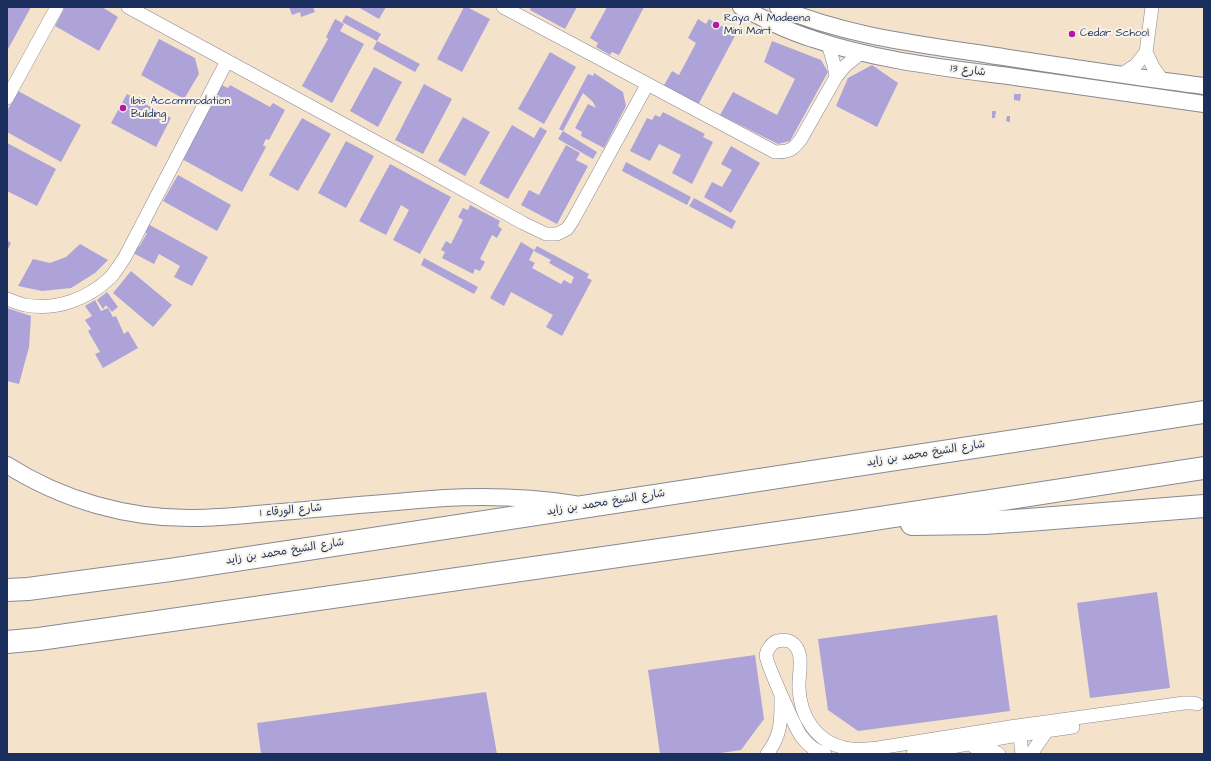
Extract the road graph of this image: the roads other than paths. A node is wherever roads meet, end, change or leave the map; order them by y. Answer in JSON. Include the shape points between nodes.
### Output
{"nodes":[{"id":1,"x":57,"y":7,"type":"edge"},
{"id":2,"x":128,"y":7,"type":"edge"},
{"id":3,"x":503,"y":7,"type":"edge"},
{"id":4,"x":741,"y":7,"type":"edge"},
{"id":5,"x":778,"y":7,"type":"edge"},
{"id":6,"x":1152,"y":7,"type":"edge"},
{"id":7,"x":828,"y":44,"type":"junction"},
{"id":8,"x":1146,"y":52,"type":"junction"},
{"id":9,"x":861,"y":53,"type":"junction"},
{"id":10,"x":227,"y":61,"type":"junction"},
{"id":11,"x":1122,"y":74,"type":"junction"},
{"id":12,"x":836,"y":77,"type":"junction"},
{"id":13,"x":1163,"y":81,"type":"junction"},
{"id":14,"x":647,"y":85,"type":"junction"},
{"id":15,"x":1204,"y":86,"type":"edge"},
{"id":16,"x":7,"y":98,"type":"edge"},
{"id":17,"x":1204,"y":104,"type":"edge"},
{"id":18,"x":7,"y":298,"type":"edge"},
{"id":19,"x":1204,"y":412,"type":"edge"},
{"id":20,"x":7,"y":465,"type":"edge"},
{"id":21,"x":1204,"y":468,"type":"edge"},
{"id":22,"x":585,"y":506,"type":"junction"},
{"id":23,"x":1204,"y":506,"type":"edge"},
{"id":24,"x":848,"y":523,"type":"junction"},
{"id":25,"x":7,"y":590,"type":"edge"},
{"id":26,"x":7,"y":642,"type":"edge"},
{"id":27,"x":781,"y":693,"type":"junction"},
{"id":28,"x":1200,"y":703,"type":"edge"},
{"id":29,"x":1015,"y":731,"type":"junction"},
{"id":30,"x":1046,"y":732,"type":"junction"},
{"id":31,"x":948,"y":748,"type":"junction"},
{"id":32,"x":767,"y":754,"type":"edge"},
{"id":33,"x":825,"y":754,"type":"edge"},
{"id":34,"x":913,"y":754,"type":"edge"},
{"id":35,"x":999,"y":754,"type":"edge"},
{"id":36,"x":1015,"y":754,"type":"edge"},
{"id":37,"x":1022,"y":754,"type":"edge"},
{"id":38,"x":1031,"y":754,"type":"edge"}],
"edges":[{"from":1,"to":16,"type":"street"},
{"from":2,"to":10,"type":"street"},
{"from":3,"to":14,"type":"street"},
{"from":4,"to":7,"type":"street","name":"شارع 13","via":[[778,26]]},
{"from":5,"to":11,"type":"street","name":"شارع 13","via":[[813,20],[917,45]]},
{"from":6,"to":8,"type":"street"},
{"from":7,"to":9,"type":"street","name":"شارع 13"},
{"from":7,"to":12,"type":"street"},
{"from":8,"to":11,"type":"street","via":[[1136,65]]},
{"from":8,"to":13,"type":"street"},
{"from":9,"to":12,"type":"street"},
{"from":9,"to":17,"type":"street","name":"شارع 13","via":[[948,69]]},
{"from":10,"to":14,"type":"street","via":[[546,234],[557,234],[567,229]]},
{"from":10,"to":18,"type":"street","via":[[125,257],[111,276],[93,292],[72,302],[48,306],[25,305]]},
{"from":11,"to":13,"type":"street","name":"شارع 13"},
{"from":12,"to":14,"type":"street","via":[[795,148],[785,152],[775,152],[766,148]]},
{"from":13,"to":15,"type":"street","name":"شارع 13"},
{"from":19,"to":22,"type":"highway","name":"شارع الشيخ محمد بن زايد"},
{"from":20,"to":22,"type":"street","name":"شارع الورقاء 1","via":[[51,489],[90,503],[131,513],[172,518],[214,518],[473,496],[529,498]]},
{"from":21,"to":24,"type":"highway"},
{"from":22,"to":25,"type":"highway","name":"شارع الشيخ محمد بن زايد","via":[[170,570]]},
{"from":23,"to":24,"type":"highway","via":[[984,523]]},
{"from":24,"to":26,"type":"highway"},
{"from":27,"to":29,"type":"street","via":[[766,654],[769,647],[782,640],[796,645],[799,652],[800,704],[806,720],[830,743],[845,749]]},
{"from":27,"to":32,"type":"street","via":[[779,731]]},
{"from":27,"to":33,"type":"street","via":[[801,736],[809,745]]},
{"from":28,"to":29,"type":"street","via":[[1184,703]]},
{"from":28,"to":30,"type":"street","via":[[1185,708]]},
{"from":29,"to":30,"type":"street"},
{"from":29,"to":31,"type":"street"},
{"from":29,"to":36,"type":"street"},
{"from":29,"to":37,"type":"street"},
{"from":30,"to":38,"type":"street"},
{"from":31,"to":34,"type":"street"},
{"from":31,"to":35,"type":"street","via":[[982,748]]}]}
